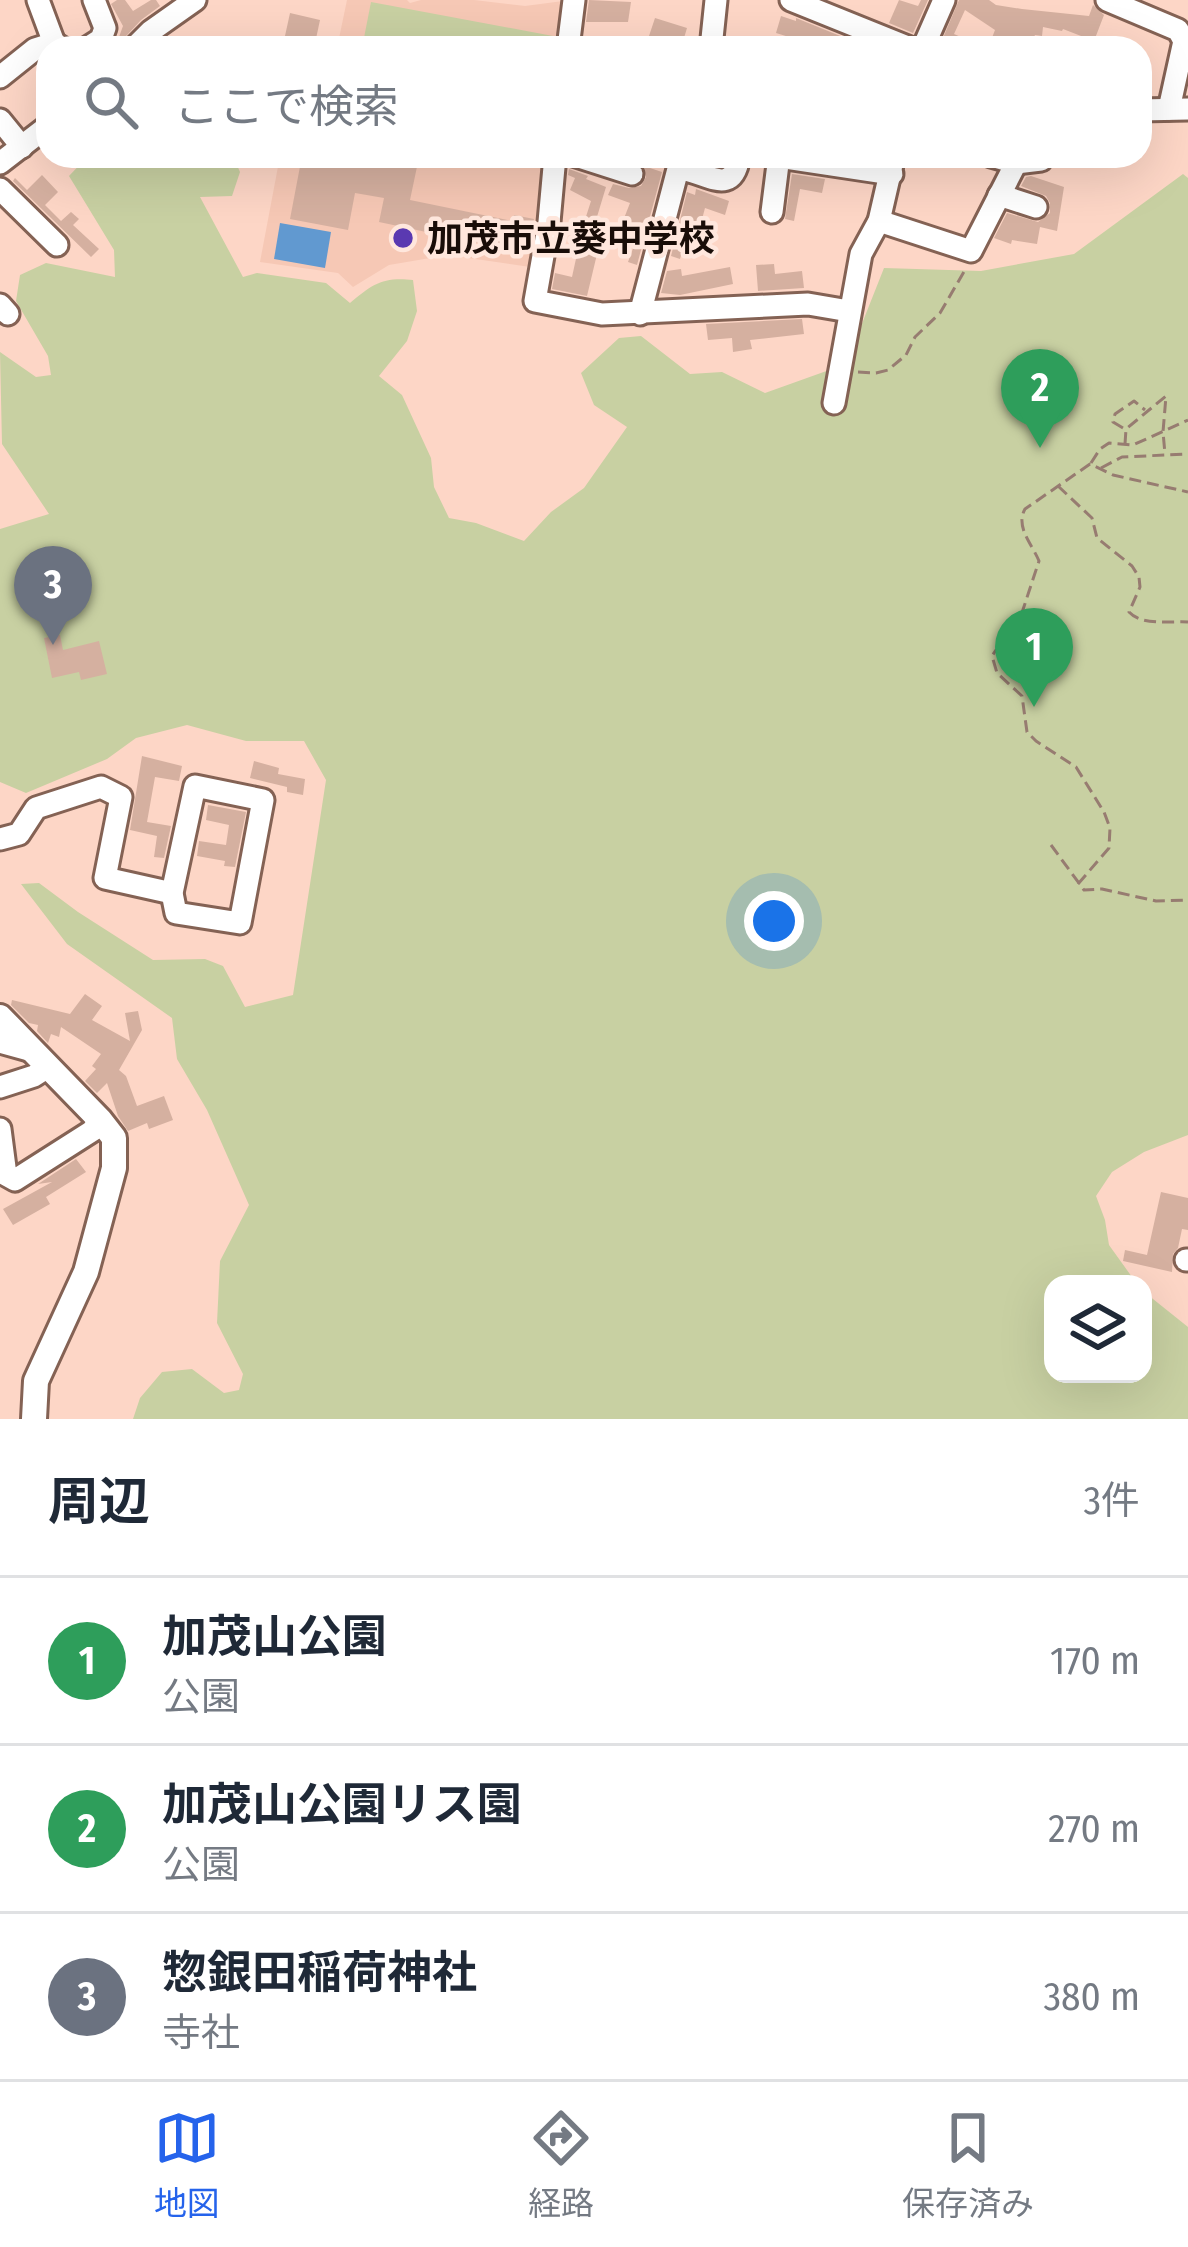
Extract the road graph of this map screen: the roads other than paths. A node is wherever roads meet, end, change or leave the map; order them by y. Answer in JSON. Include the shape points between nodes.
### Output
{"nodes":[{"id":1,"x":94,"y":0,"type":"edge"},
{"id":2,"x":195,"y":0,"type":"edge"},
{"id":3,"x":574,"y":0,"type":"edge"},
{"id":4,"x":716,"y":0,"type":"edge"},
{"id":5,"x":944,"y":0,"type":"edge"},
{"id":6,"x":1107,"y":0,"type":"edge"},
{"id":7,"x":795,"y":1,"type":"edge"},
{"id":8,"x":31,"y":2,"type":"edge"},
{"id":9,"x":52,"y":36,"type":"edge"},
{"id":10,"x":101,"y":36,"type":"edge"},
{"id":11,"x":146,"y":36,"type":"edge"},
{"id":12,"x":570,"y":36,"type":"edge"},
{"id":13,"x":712,"y":36,"type":"edge"},
{"id":14,"x":881,"y":36,"type":"edge"},
{"id":15,"x":928,"y":36,"type":"edge"},
{"id":16,"x":36,"y":49,"type":"edge"},
{"id":17,"x":0,"y":77,"type":"edge"},
{"id":18,"x":1179,"y":110,"type":"edge"},
{"id":19,"x":0,"y":120,"type":"edge"},
{"id":20,"x":36,"y":135,"type":"edge"},
{"id":21,"x":22,"y":146,"type":"junction"},
{"id":22,"x":0,"y":164,"type":"edge"},
{"id":23,"x":554,"y":168,"type":"edge"},
{"id":24,"x":613,"y":168,"type":"edge"},
{"id":25,"x":686,"y":168,"type":"edge"},
{"id":26,"x":686,"y":168,"type":"edge"},
{"id":27,"x":737,"y":168,"type":"edge"},
{"id":28,"x":778,"y":168,"type":"edge"},
{"id":29,"x":892,"y":168,"type":"edge"},
{"id":30,"x":1013,"y":168,"type":"edge"},
{"id":31,"x":632,"y":174,"type":"dead end"},
{"id":32,"x":0,"y":189,"type":"edge"},
{"id":33,"x":999,"y":195,"type":"junction"},
{"id":34,"x":1036,"y":207,"type":"dead end"},
{"id":35,"x":772,"y":212,"type":"dead end"},
{"id":36,"x":879,"y":221,"type":"junction"},
{"id":37,"x":57,"y":245,"type":"dead end"},
{"id":38,"x":849,"y":311,"type":"junction"},
{"id":39,"x":640,"y":314,"type":"junction"},
{"id":40,"x":834,"y":403,"type":"dead end"},
{"id":41,"x":0,"y":839,"type":"edge"},
{"id":42,"x":172,"y":893,"type":"junction"},
{"id":43,"x":0,"y":1017,"type":"edge"},
{"id":44,"x":0,"y":1042,"type":"edge"},
{"id":45,"x":40,"y":1059,"type":"junction"},
{"id":46,"x":0,"y":1087,"type":"edge"},
{"id":47,"x":100,"y":1120,"type":"junction"},
{"id":48,"x":0,"y":1129,"type":"edge"},
{"id":49,"x":34,"y":1419,"type":"edge"}],
"edges":[{"from":1,"to":10,"type":"street"},
{"from":2,"to":11,"type":"street"},
{"from":3,"to":12,"type":"street"},
{"from":4,"to":13,"type":"street"},
{"from":5,"to":15,"type":"street"},
{"from":6,"to":18,"type":"street","via":[[1178,30]]},
{"from":7,"to":14,"type":"street"},
{"from":8,"to":9,"type":"street"},
{"from":16,"to":17,"type":"street"},
{"from":19,"to":21,"type":"street"},
{"from":20,"to":21,"type":"street"},
{"from":21,"to":22,"type":"street"},
{"from":23,"to":39,"type":"street","via":[[535,301]]},
{"from":24,"to":31,"type":"street"},
{"from":25,"to":39,"type":"street","via":[[678,169]]},
{"from":26,"to":27,"type":"street","via":[[720,181]]},
{"from":28,"to":35,"type":"street"},
{"from":29,"to":36,"type":"street"},
{"from":30,"to":33,"type":"street"},
{"from":32,"to":37,"type":"street"},
{"from":33,"to":34,"type":"street"},
{"from":33,"to":36,"type":"street","via":[[971,251]]},
{"from":36,"to":38,"type":"street","via":[[861,254]]},
{"from":38,"to":39,"type":"street","via":[[808,304]]},
{"from":38,"to":40,"type":"street"},
{"from":41,"to":42,"type":"street","via":[[20,834],[36,808],[101,787],[121,797],[105,878]]},
{"from":42,"to":42,"type":"street","via":[[176,913],[240,922],[263,800],[194,787]]},
{"from":43,"to":45,"type":"main road"},
{"from":44,"to":45,"type":"street"},
{"from":45,"to":46,"type":"street","via":[[34,1076]]},
{"from":45,"to":47,"type":"main road"},
{"from":47,"to":48,"type":"street","via":[[15,1180],[6,1175]]},
{"from":47,"to":49,"type":"main road","via":[[114,1138],[114,1168],[86,1272],[36,1382]]}]}
